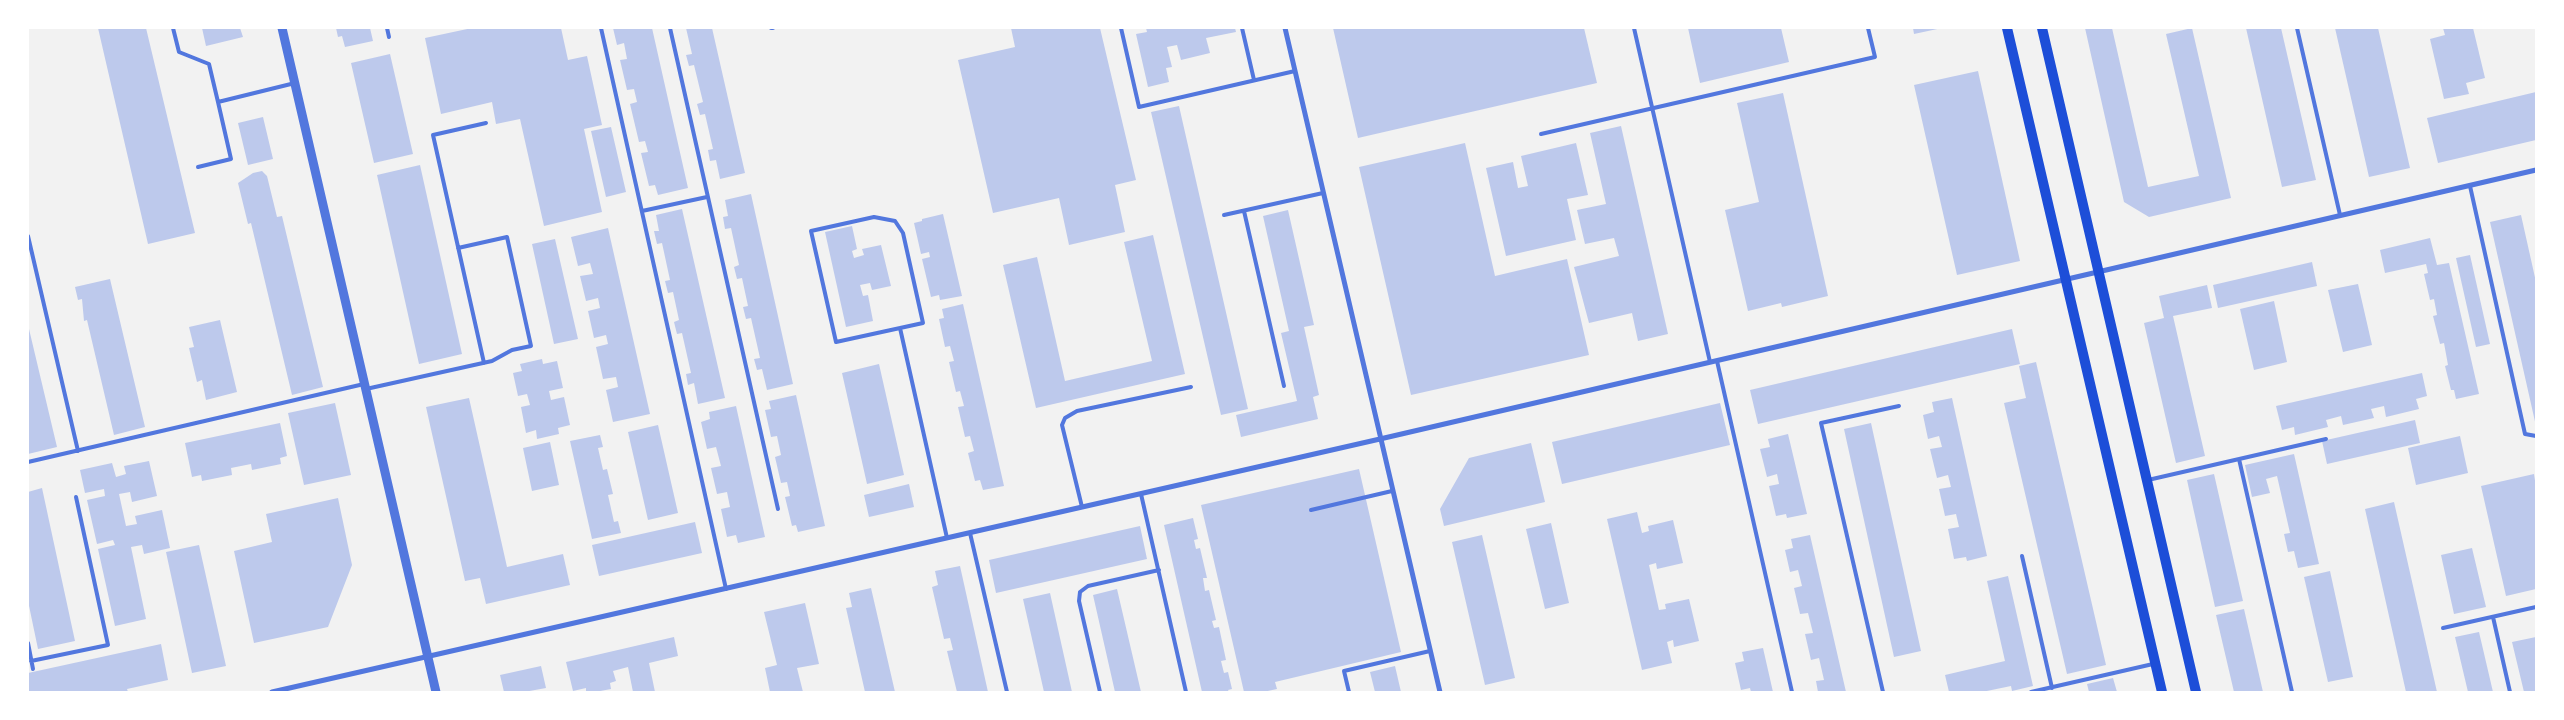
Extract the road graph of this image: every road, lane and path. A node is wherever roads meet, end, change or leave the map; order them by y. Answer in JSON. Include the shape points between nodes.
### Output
{"nodes":[{"id":1,"x":173,"y":28,"type":"edge"},
{"id":2,"x":282,"y":28,"type":"edge"},
{"id":3,"x":387,"y":28,"type":"edge"},
{"id":4,"x":601,"y":28,"type":"edge"},
{"id":5,"x":670,"y":28,"type":"edge"},
{"id":6,"x":1121,"y":28,"type":"edge"},
{"id":7,"x":1242,"y":28,"type":"edge"},
{"id":8,"x":1285,"y":28,"type":"edge"},
{"id":9,"x":1634,"y":28,"type":"edge"},
{"id":10,"x":1868,"y":28,"type":"edge"},
{"id":11,"x":2007,"y":28,"type":"edge"},
{"id":12,"x":2042,"y":28,"type":"edge"},
{"id":13,"x":2297,"y":28,"type":"edge"},
{"id":14,"x":389,"y":37,"type":"dead end"},
{"id":15,"x":1295,"y":71,"type":"junction"},
{"id":16,"x":1254,"y":80,"type":"junction"},
{"id":17,"x":295,"y":83,"type":"junction"},
{"id":18,"x":218,"y":102,"type":"junction"},
{"id":19,"x":1652,"y":108,"type":"junction"},
{"id":20,"x":486,"y":123,"type":"dead end"},
{"id":21,"x":1541,"y":134,"type":"dead end"},
{"id":22,"x":198,"y":167,"type":"dead end"},
{"id":23,"x":2536,"y":170,"type":"edge"},
{"id":24,"x":2470,"y":186,"type":"junction"},
{"id":25,"x":1323,"y":193,"type":"junction"},
{"id":26,"x":707,"y":197,"type":"junction"},
{"id":27,"x":642,"y":211,"type":"junction"},
{"id":28,"x":1244,"y":211,"type":"junction"},
{"id":29,"x":1224,"y":215,"type":"dead end"},
{"id":30,"x":2340,"y":215,"type":"junction"},
{"id":31,"x":28,"y":236,"type":"edge"},
{"id":32,"x":458,"y":248,"type":"junction"},
{"id":33,"x":2099,"y":273,"type":"junction"},
{"id":34,"x":2066,"y":281,"type":"junction"},
{"id":35,"x":900,"y":328,"type":"junction"},
{"id":36,"x":1717,"y":361,"type":"junction"},
{"id":37,"x":484,"y":362,"type":"junction"},
{"id":38,"x":1710,"y":362,"type":"junction"},
{"id":39,"x":365,"y":386,"type":"junction"},
{"id":40,"x":1284,"y":386,"type":"dead end"},
{"id":41,"x":1190,"y":387,"type":"dead end"},
{"id":42,"x":1899,"y":406,"type":"dead end"},
{"id":43,"x":2536,"y":436,"type":"edge"},
{"id":44,"x":1380,"y":439,"type":"junction"},
{"id":45,"x":2326,"y":439,"type":"dead end"},
{"id":46,"x":78,"y":451,"type":"junction"},
{"id":47,"x":2239,"y":459,"type":"junction"},
{"id":48,"x":28,"y":462,"type":"edge"},
{"id":49,"x":2147,"y":480,"type":"junction"},
{"id":50,"x":1392,"y":491,"type":"junction"},
{"id":51,"x":1141,"y":494,"type":"junction"},
{"id":52,"x":76,"y":497,"type":"dead end"},
{"id":53,"x":1082,"y":507,"type":"junction"},
{"id":54,"x":778,"y":509,"type":"dead end"},
{"id":55,"x":1311,"y":510,"type":"dead end"},
{"id":56,"x":970,"y":533,"type":"junction"},
{"id":57,"x":947,"y":538,"type":"junction"},
{"id":58,"x":2022,"y":556,"type":"dead end"},
{"id":59,"x":1159,"y":570,"type":"junction"},
{"id":60,"x":726,"y":589,"type":"junction"},
{"id":61,"x":2536,"y":607,"type":"edge"},
{"id":62,"x":2493,"y":617,"type":"junction"},
{"id":63,"x":2443,"y":628,"type":"dead end"},
{"id":64,"x":28,"y":642,"type":"edge"},
{"id":65,"x":1430,"y":651,"type":"junction"},
{"id":66,"x":428,"y":657,"type":"junction"},
{"id":67,"x":32,"y":661,"type":"junction"},
{"id":68,"x":2155,"y":664,"type":"junction"},
{"id":69,"x":33,"y":669,"type":"dead end"},
{"id":70,"x":2052,"y":688,"type":"junction"},
{"id":71,"x":272,"y":692,"type":"edge"},
{"id":72,"x":436,"y":692,"type":"edge"},
{"id":73,"x":1007,"y":692,"type":"edge"},
{"id":74,"x":1100,"y":692,"type":"edge"},
{"id":75,"x":1186,"y":692,"type":"edge"},
{"id":76,"x":1349,"y":692,"type":"edge"},
{"id":77,"x":1440,"y":692,"type":"edge"},
{"id":78,"x":1792,"y":692,"type":"edge"},
{"id":79,"x":1884,"y":692,"type":"edge"},
{"id":80,"x":2031,"y":692,"type":"edge"},
{"id":81,"x":2162,"y":692,"type":"edge"},
{"id":82,"x":2196,"y":692,"type":"edge"},
{"id":83,"x":2292,"y":692,"type":"edge"},
{"id":84,"x":2510,"y":692,"type":"edge"}],
"edges":[{"from":1,"to":18,"type":"lane","via":[[179,52],[209,64]]},
{"from":2,"to":17,"type":"street"},
{"from":3,"to":14,"type":"lane"},
{"from":4,"to":27,"type":"lane"},
{"from":5,"to":26,"type":"lane"},
{"from":6,"to":16,"type":"lane","via":[[1139,107]]},
{"from":7,"to":16,"type":"lane"},
{"from":8,"to":15,"type":"street"},
{"from":9,"to":19,"type":"lane"},
{"from":10,"to":19,"type":"lane","via":[[1875,57]]},
{"from":11,"to":34,"type":"main road"},
{"from":12,"to":33,"type":"main road"},
{"from":13,"to":30,"type":"lane"},
{"from":15,"to":16,"type":"lane"},
{"from":15,"to":25,"type":"street"},
{"from":17,"to":18,"type":"lane"},
{"from":17,"to":39,"type":"street"},
{"from":18,"to":22,"type":"lane","via":[[232,159]]},
{"from":19,"to":21,"type":"lane"},
{"from":19,"to":38,"type":"lane"},
{"from":20,"to":32,"type":"lane","via":[[433,135]]},
{"from":23,"to":24,"type":"street"},
{"from":24,"to":30,"type":"street"},
{"from":24,"to":43,"type":"lane","via":[[2525,434]]},
{"from":25,"to":28,"type":"lane"},
{"from":25,"to":44,"type":"street"},
{"from":26,"to":27,"type":"lane"},
{"from":26,"to":54,"type":"lane"},
{"from":27,"to":60,"type":"lane"},
{"from":28,"to":29,"type":"lane"},
{"from":28,"to":40,"type":"lane"},
{"from":30,"to":33,"type":"street"},
{"from":31,"to":46,"type":"lane"},
{"from":32,"to":37,"type":"lane"},
{"from":32,"to":37,"type":"lane","via":[[507,238],[531,346]]},
{"from":33,"to":34,"type":"street"},
{"from":33,"to":49,"type":"main road"},
{"from":34,"to":36,"type":"street"},
{"from":34,"to":68,"type":"main road"},
{"from":35,"to":35,"type":"lane","via":[[836,342],[811,231],[874,217],[895,221],[903,233],[923,323]]},
{"from":35,"to":57,"type":"lane"},
{"from":36,"to":38,"type":"street"},
{"from":36,"to":78,"type":"lane"},
{"from":37,"to":39,"type":"lane"},
{"from":38,"to":44,"type":"street"},
{"from":39,"to":46,"type":"lane"},
{"from":39,"to":66,"type":"street"},
{"from":41,"to":53,"type":"lane","via":[[1077,412],[1065,418],[1062,425]]},
{"from":42,"to":79,"type":"lane","via":[[1821,424]]},
{"from":44,"to":50,"type":"street"},
{"from":44,"to":51,"type":"street"},
{"from":45,"to":47,"type":"lane"},
{"from":46,"to":48,"type":"lane"},
{"from":47,"to":49,"type":"lane"},
{"from":47,"to":83,"type":"lane"},
{"from":49,"to":82,"type":"main road"},
{"from":50,"to":55,"type":"lane"},
{"from":50,"to":65,"type":"street"},
{"from":51,"to":53,"type":"street"},
{"from":51,"to":59,"type":"lane"},
{"from":52,"to":67,"type":"lane","via":[[108,645]]},
{"from":53,"to":56,"type":"street"},
{"from":56,"to":57,"type":"street"},
{"from":56,"to":73,"type":"lane"},
{"from":57,"to":60,"type":"street"},
{"from":58,"to":70,"type":"lane"},
{"from":59,"to":74,"type":"lane","via":[[1088,586],[1080,592],[1079,601]]},
{"from":59,"to":75,"type":"lane"},
{"from":60,"to":66,"type":"street"},
{"from":61,"to":62,"type":"lane"},
{"from":62,"to":63,"type":"lane"},
{"from":62,"to":84,"type":"lane"},
{"from":64,"to":67,"type":"lane"},
{"from":65,"to":76,"type":"lane","via":[[1344,671]]},
{"from":65,"to":77,"type":"street"},
{"from":66,"to":71,"type":"street"},
{"from":66,"to":72,"type":"street"},
{"from":67,"to":69,"type":"lane"},
{"from":68,"to":70,"type":"lane"},
{"from":68,"to":81,"type":"main road"},
{"from":70,"to":80,"type":"lane"}]}
